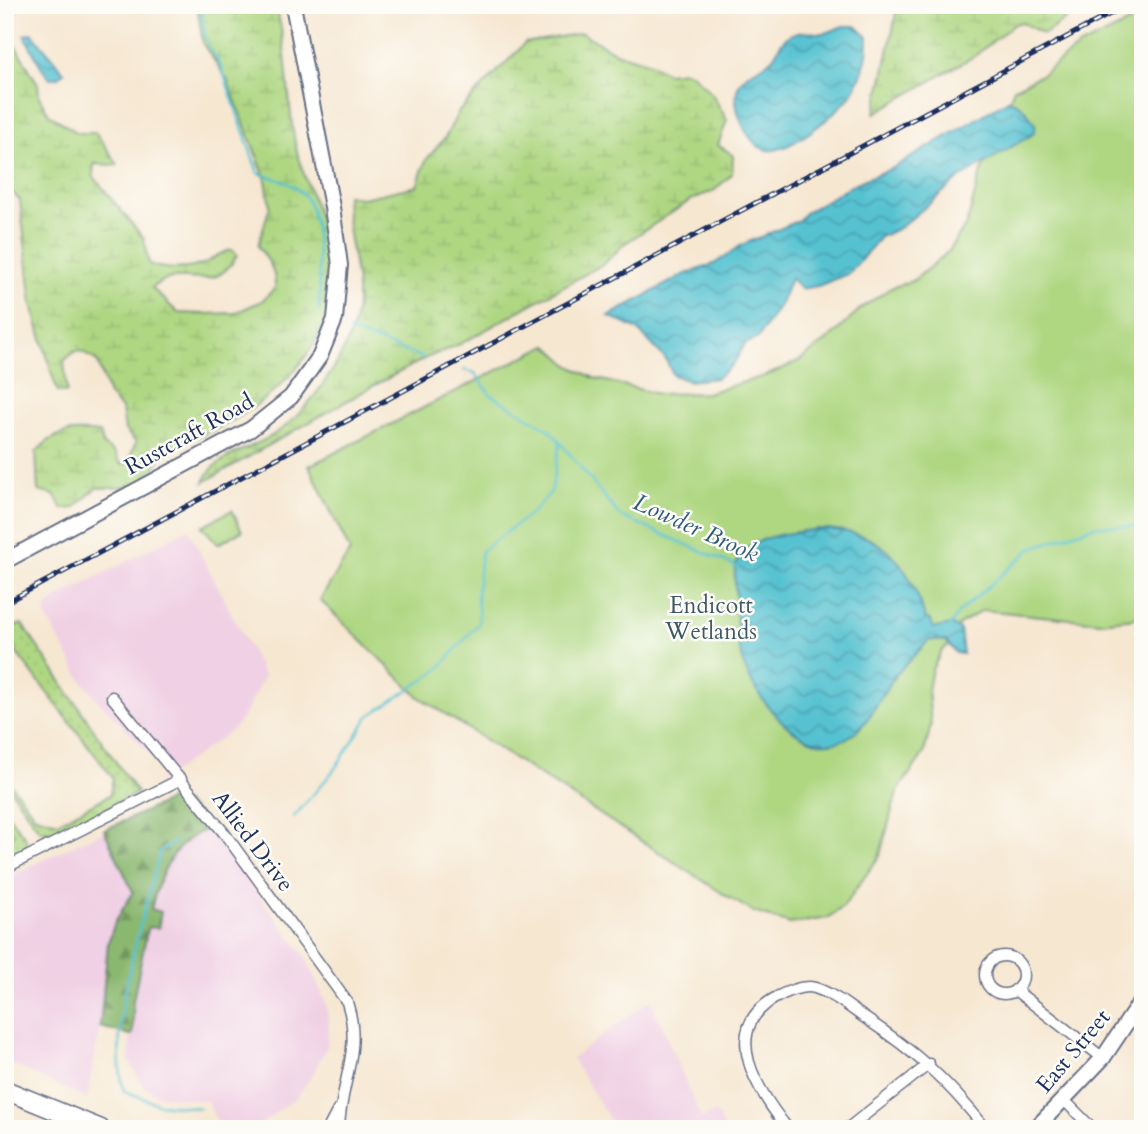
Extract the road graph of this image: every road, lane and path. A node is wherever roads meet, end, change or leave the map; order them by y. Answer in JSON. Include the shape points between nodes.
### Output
{"nodes":[{"id":1,"x":293,"y":5,"type":"edge"},
{"id":2,"x":5,"y":561,"type":"edge"},
{"id":3,"x":112,"y":697,"type":"dead end"},
{"id":4,"x":181,"y":779,"type":"junction"},
{"id":5,"x":5,"y":867,"type":"edge"},
{"id":6,"x":1015,"y":990,"type":"dead end"},
{"id":7,"x":1142,"y":1002,"type":"edge"},
{"id":8,"x":1103,"y":1058,"type":"junction"},
{"id":9,"x":929,"y":1065,"type":"junction"},
{"id":10,"x":5,"y":1090,"type":"edge"},
{"id":11,"x":1063,"y":1100,"type":"junction"},
{"id":12,"x":341,"y":1103,"type":"junction"},
{"id":13,"x":5,"y":1126,"type":"edge"},
{"id":14,"x":10,"y":1129,"type":"edge"},
{"id":15,"x":101,"y":1129,"type":"edge"},
{"id":16,"x":327,"y":1129,"type":"edge"},
{"id":17,"x":339,"y":1129,"type":"edge"},
{"id":18,"x":788,"y":1129,"type":"edge"},
{"id":19,"x":847,"y":1129,"type":"edge"},
{"id":20,"x":986,"y":1129,"type":"edge"},
{"id":21,"x":1035,"y":1129,"type":"edge"},
{"id":22,"x":1093,"y":1129,"type":"edge"}],
"edges":[{"from":1,"to":2,"type":"main road","name":"Rustcraft Road","via":[[340,265],[335,319],[320,356],[291,397],[251,429]]},
{"from":3,"to":4,"type":"street","name":"Allied Drive"},
{"from":4,"to":5,"type":"street"},
{"from":4,"to":12,"type":"street","name":"Allied Drive","via":[[347,1002],[354,1049]]},
{"from":6,"to":8,"type":"street"},
{"from":7,"to":8,"type":"main road","name":"East Street"},
{"from":8,"to":11,"type":"main road","name":"East Street"},
{"from":9,"to":18,"type":"street","via":[[829,993],[811,987],[791,990],[754,1014],[745,1034],[746,1056]]},
{"from":9,"to":19,"type":"street"},
{"from":9,"to":20,"type":"street"},
{"from":10,"to":15,"type":"highway"},
{"from":11,"to":21,"type":"main road","name":"East Street"},
{"from":11,"to":22,"type":"street"},
{"from":12,"to":16,"type":"street","name":"Allied Drive"},
{"from":12,"to":17,"type":"street","name":"Allied Drive"},
{"from":13,"to":14,"type":"highway"}]}
